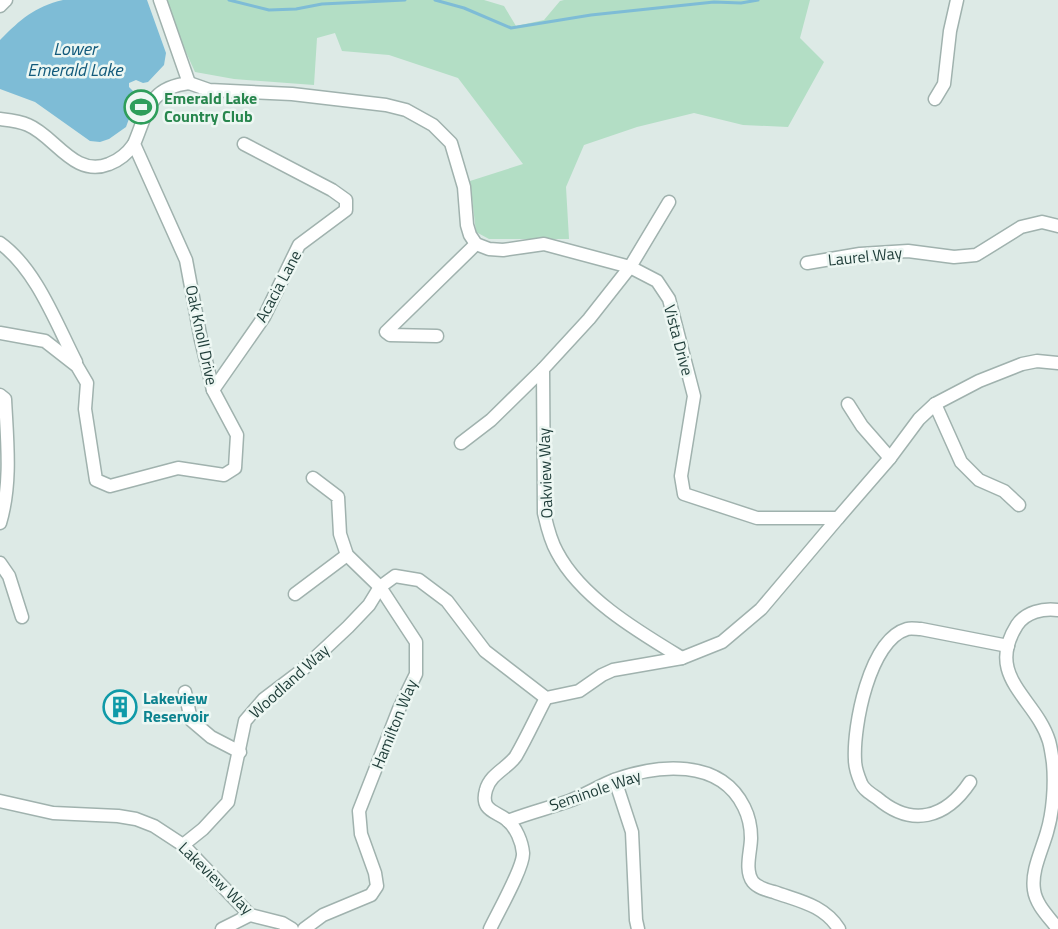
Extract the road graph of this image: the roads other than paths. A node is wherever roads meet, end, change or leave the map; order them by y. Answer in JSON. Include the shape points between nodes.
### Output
{"nodes":[{"id":1,"x":6,"y":0,"type":"edge"},
{"id":2,"x":160,"y":0,"type":"edge"},
{"id":3,"x":957,"y":0,"type":"edge"},
{"id":4,"x":0,"y":6,"type":"edge"},
{"id":5,"x":189,"y":83,"type":"junction"},
{"id":6,"x":935,"y":99,"type":"dead end"},
{"id":7,"x":0,"y":119,"type":"edge"},
{"id":8,"x":134,"y":144,"type":"junction"},
{"id":9,"x":244,"y":144,"type":"dead end"},
{"id":10,"x":669,"y":202,"type":"dead end"},
{"id":11,"x":1058,"y":226,"type":"edge"},
{"id":12,"x":0,"y":243,"type":"edge"},
{"id":13,"x":476,"y":244,"type":"junction"},
{"id":14,"x":807,"y":263,"type":"dead end"},
{"id":15,"x":630,"y":267,"type":"junction"},
{"id":16,"x":0,"y":333,"type":"edge"},
{"id":17,"x":437,"y":336,"type":"dead end"},
{"id":18,"x":1058,"y":363,"type":"edge"},
{"id":19,"x":77,"y":366,"type":"junction"},
{"id":20,"x":543,"y":369,"type":"junction"},
{"id":21,"x":213,"y":390,"type":"junction"},
{"id":22,"x":0,"y":395,"type":"edge"},
{"id":23,"x":848,"y":404,"type":"dead end"},
{"id":24,"x":935,"y":404,"type":"junction"},
{"id":25,"x":461,"y":444,"type":"dead end"},
{"id":26,"x":890,"y":458,"type":"junction"},
{"id":27,"x":313,"y":478,"type":"dead end"},
{"id":28,"x":1019,"y":505,"type":"dead end"},
{"id":29,"x":838,"y":518,"type":"junction"},
{"id":30,"x":0,"y":523,"type":"edge"},
{"id":31,"x":347,"y":555,"type":"junction"},
{"id":32,"x":0,"y":563,"type":"edge"},
{"id":33,"x":380,"y":587,"type":"junction"},
{"id":34,"x":295,"y":594,"type":"dead end"},
{"id":35,"x":1058,"y":610,"type":"edge"},
{"id":36,"x":22,"y":617,"type":"dead end"},
{"id":37,"x":1008,"y":646,"type":"junction"},
{"id":38,"x":682,"y":658,"type":"junction"},
{"id":39,"x":185,"y":692,"type":"dead end"},
{"id":40,"x":546,"y":698,"type":"junction"},
{"id":41,"x":240,"y":752,"type":"junction"},
{"id":42,"x":615,"y":780,"type":"junction"},
{"id":43,"x":970,"y":782,"type":"dead end"},
{"id":44,"x":0,"y":801,"type":"edge"},
{"id":45,"x":508,"y":821,"type":"junction"},
{"id":46,"x":183,"y":844,"type":"junction"},
{"id":47,"x":250,"y":915,"type":"junction"},
{"id":48,"x":222,"y":929,"type":"edge"},
{"id":49,"x":292,"y":929,"type":"edge"},
{"id":50,"x":304,"y":929,"type":"edge"},
{"id":51,"x":490,"y":929,"type":"edge"},
{"id":52,"x":638,"y":929,"type":"edge"},
{"id":53,"x":839,"y":929,"type":"edge"},
{"id":54,"x":1058,"y":929,"type":"edge"}],
"edges":[{"from":1,"to":4,"type":"street"},
{"from":2,"to":5,"type":"street"},
{"from":3,"to":6,"type":"street","via":[[944,84]]},
{"from":5,"to":8,"type":"street","via":[[172,85],[154,97]]},
{"from":5,"to":13,"type":"street","via":[[209,90],[292,94],[386,105],[420,117],[451,143],[464,187],[467,225]]},
{"from":7,"to":8,"type":"street","via":[[29,125],[79,164],[90,167],[101,167],[121,158]]},
{"from":8,"to":21,"type":"street","name":"Oak Knoll Drive","via":[[186,260]]},
{"from":9,"to":21,"type":"street","name":"Acacia Lane","via":[[332,190],[346,200],[346,210],[299,245],[264,317]]},
{"from":10,"to":15,"type":"street"},
{"from":11,"to":14,"type":"street","name":"Laurel Way","via":[[1042,222],[1021,227],[976,255],[954,257],[908,251]]},
{"from":12,"to":19,"type":"street","via":[[12,251],[34,282]]},
{"from":13,"to":15,"type":"street","name":"Vista Drive","via":[[503,250],[544,244]]},
{"from":13,"to":17,"type":"street","via":[[386,332]]},
{"from":15,"to":20,"type":"street","via":[[589,320]]},
{"from":15,"to":29,"type":"street","name":"Vista Drive","via":[[657,281],[669,299],[694,396],[681,476],[684,494],[757,518]]},
{"from":16,"to":19,"type":"street","via":[[45,341]]},
{"from":18,"to":24,"type":"street","via":[[1022,364]]},
{"from":19,"to":21,"type":"street","name":"Oak Knoll Drive","via":[[87,383],[86,409],[96,480],[110,486],[178,468],[224,476],[235,468],[237,435]]},
{"from":20,"to":25,"type":"street"},
{"from":20,"to":38,"type":"street","name":"Oakview Way","via":[[544,513],[558,553],[580,584],[596,598]]},
{"from":22,"to":30,"type":"street","via":[[5,399],[8,458],[6,501]]},
{"from":23,"to":26,"type":"street"},
{"from":24,"to":26,"type":"street"},
{"from":24,"to":28,"type":"street","via":[[961,462],[979,480],[1004,491]]},
{"from":26,"to":29,"type":"street"},
{"from":27,"to":31,"type":"street","via":[[338,497],[340,534]]},
{"from":29,"to":38,"type":"street","via":[[761,609],[722,642]]},
{"from":31,"to":33,"type":"street","name":"Hamilton Way"},
{"from":31,"to":34,"type":"street"},
{"from":32,"to":36,"type":"street","via":[[9,576]]},
{"from":33,"to":40,"type":"street","via":[[395,576],[419,580],[447,601],[485,651]]},
{"from":33,"to":41,"type":"street","name":"Woodland Way","via":[[348,627],[264,699],[245,721]]},
{"from":33,"to":50,"type":"street","name":"Hamilton Way","via":[[416,642],[416,674],[359,811],[361,834],[377,886],[371,895],[323,915]]},
{"from":35,"to":37,"type":"street","via":[[1032,613],[1019,622]]},
{"from":37,"to":43,"type":"street","via":[[921,629],[906,630],[881,652],[861,700],[855,764],[862,786],[881,802],[909,814],[940,812],[960,797]]},
{"from":37,"to":54,"type":"street","via":[[1008,672],[1049,740],[1052,804],[1034,889],[1038,903]]},
{"from":38,"to":40,"type":"street","via":[[613,670],[579,691]]},
{"from":39,"to":41,"type":"street","via":[[191,720],[211,737]]},
{"from":40,"to":45,"type":"street","via":[[514,758],[486,788],[487,806]]},
{"from":41,"to":46,"type":"street","name":"Woodland Way","via":[[228,802]]},
{"from":42,"to":45,"type":"street","name":"Seminole Way"},
{"from":42,"to":52,"type":"street","via":[[632,832]]},
{"from":42,"to":53,"type":"street","name":"Seminole Way","via":[[684,767],[723,782],[743,804],[749,818],[748,867],[753,882],[822,910]]},
{"from":44,"to":46,"type":"street","name":"Lakeview Way","via":[[53,813],[136,819]]},
{"from":45,"to":51,"type":"street","via":[[519,836],[523,855]]},
{"from":46,"to":47,"type":"street","name":"Lakeview Way"},
{"from":47,"to":48,"type":"street"},
{"from":47,"to":49,"type":"street","name":"Lakeview Way"}]}
